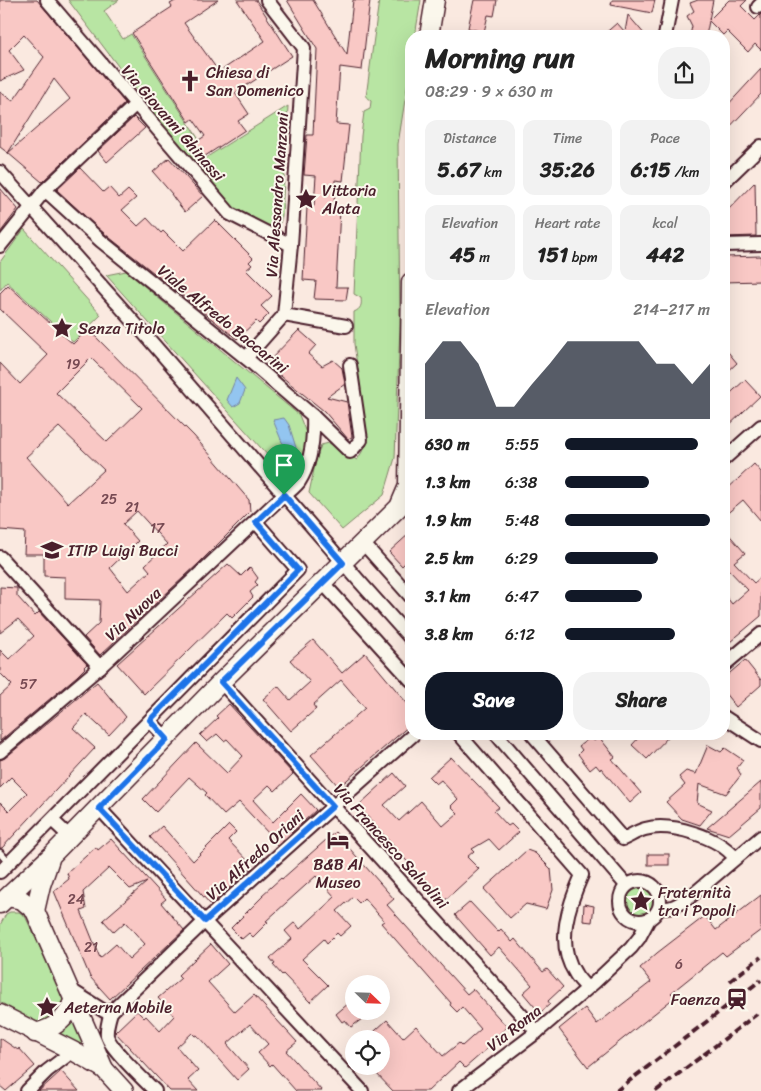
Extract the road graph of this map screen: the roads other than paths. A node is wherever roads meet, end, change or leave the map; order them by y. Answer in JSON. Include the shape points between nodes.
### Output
{"nodes":[{"id":1,"x":47,"y":0,"type":"edge"},
{"id":2,"x":268,"y":0,"type":"edge"},
{"id":3,"x":435,"y":0,"type":"edge"},
{"id":4,"x":672,"y":0,"type":"edge"},
{"id":5,"x":430,"y":30,"type":"edge"},
{"id":6,"x":665,"y":30,"type":"edge"},
{"id":7,"x":136,"y":104,"type":"junction"},
{"id":8,"x":761,"y":146,"type":"edge"},
{"id":9,"x":0,"y":172,"type":"edge"},
{"id":10,"x":730,"y":176,"type":"edge"},
{"id":11,"x":45,"y":190,"type":"junction"},
{"id":12,"x":30,"y":207,"type":"junction"},
{"id":13,"x":761,"y":244,"type":"edge"},
{"id":14,"x":291,"y":245,"type":"junction"},
{"id":15,"x":730,"y":245,"type":"edge"},
{"id":16,"x":0,"y":246,"type":"edge"},
{"id":17,"x":284,"y":315,"type":"junction"},
{"id":18,"x":346,"y":326,"type":"dead end"},
{"id":19,"x":246,"y":358,"type":"junction"},
{"id":20,"x":350,"y":365,"type":"dead end"},
{"id":21,"x":313,"y":416,"type":"junction"},
{"id":22,"x":761,"y":426,"type":"edge"},
{"id":23,"x":730,"y":454,"type":"edge"},
{"id":24,"x":284,"y":495,"type":"junction"},
{"id":25,"x":405,"y":496,"type":"edge"},
{"id":26,"x":256,"y":522,"type":"junction"},
{"id":27,"x":363,"y":543,"type":"junction"},
{"id":28,"x":0,"y":557,"type":"edge"},
{"id":29,"x":343,"y":563,"type":"junction"},
{"id":30,"x":322,"y":582,"type":"junction"},
{"id":31,"x":405,"y":590,"type":"edge"},
{"id":32,"x":405,"y":632,"type":"edge"},
{"id":33,"x":761,"y":634,"type":"edge"},
{"id":34,"x":730,"y":660,"type":"edge"},
{"id":35,"x":100,"y":667,"type":"junction"},
{"id":36,"x":405,"y":673,"type":"edge"},
{"id":37,"x":221,"y":682,"type":"junction"},
{"id":38,"x":150,"y":720,"type":"junction"},
{"id":39,"x":730,"y":721,"type":"edge"},
{"id":40,"x":167,"y":739,"type":"junction"},
{"id":41,"x":407,"y":740,"type":"edge"},
{"id":42,"x":464,"y":740,"type":"edge"},
{"id":43,"x":501,"y":740,"type":"edge"},
{"id":44,"x":537,"y":740,"type":"edge"},
{"id":45,"x":761,"y":741,"type":"edge"},
{"id":46,"x":0,"y":752,"type":"edge"},
{"id":47,"x":333,"y":806,"type":"junction"},
{"id":48,"x":99,"y":808,"type":"junction"},
{"id":49,"x":52,"y":820,"type":"junction"},
{"id":50,"x":69,"y":836,"type":"junction"},
{"id":51,"x":761,"y":837,"type":"edge"},
{"id":52,"x":0,"y":853,"type":"edge"},
{"id":53,"x":51,"y":856,"type":"junction"},
{"id":54,"x":736,"y":858,"type":"junction"},
{"id":55,"x":5,"y":868,"type":"edge"},
{"id":56,"x":627,"y":886,"type":"junction"},
{"id":57,"x":4,"y":900,"type":"edge"},
{"id":58,"x":660,"y":907,"type":"junction"},
{"id":59,"x":35,"y":911,"type":"junction"},
{"id":60,"x":205,"y":921,"type":"junction"},
{"id":61,"x":648,"y":921,"type":"junction"},
{"id":62,"x":587,"y":988,"type":"junction"},
{"id":63,"x":72,"y":994,"type":"junction"},
{"id":64,"x":111,"y":1012,"type":"junction"},
{"id":65,"x":0,"y":1014,"type":"edge"},
{"id":66,"x":537,"y":1032,"type":"junction"},
{"id":67,"x":35,"y":1033,"type":"junction"},
{"id":68,"x":73,"y":1051,"type":"junction"},
{"id":69,"x":104,"y":1069,"type":"junction"},
{"id":70,"x":27,"y":1091,"type":"edge"},
{"id":71,"x":124,"y":1091,"type":"edge"},
{"id":72,"x":155,"y":1091,"type":"edge"},
{"id":73,"x":362,"y":1091,"type":"edge"},
{"id":74,"x":459,"y":1091,"type":"edge"}],
"edges":[{"from":1,"to":7,"type":"street","name":"Via Giovanni Ghinassi"},
{"from":2,"to":14,"type":"street","name":"Via Alessandro Manzoni","via":[[304,48]]},
{"from":3,"to":5,"type":"main road"},
{"from":4,"to":6,"type":"street"},
{"from":7,"to":11,"type":"street"},
{"from":7,"to":14,"type":"street","name":"Via Giovanni Ghinassi","via":[[230,214]]},
{"from":8,"to":10,"type":"street"},
{"from":9,"to":12,"type":"street"},
{"from":11,"to":12,"type":"street"},
{"from":11,"to":19,"type":"street","name":"Viale Alfredo Baccarini","via":[[101,241]]},
{"from":12,"to":16,"type":"street"},
{"from":12,"to":24,"type":"street"},
{"from":13,"to":15,"type":"street"},
{"from":14,"to":17,"type":"street","name":"Via Alessandro Manzoni"},
{"from":17,"to":18,"type":"street"},
{"from":17,"to":19,"type":"street"},
{"from":19,"to":21,"type":"street","name":"Viale Alfredo Baccarini"},
{"from":20,"to":21,"type":"street","name":"Viale Alfredo Baccarini","via":[[361,440],[350,452]]},
{"from":21,"to":24,"type":"street","via":[[314,436],[309,458],[298,483]]},
{"from":22,"to":23,"type":"street"},
{"from":24,"to":26,"type":"street","name":"Via Nuova"},
{"from":24,"to":29,"type":"street"},
{"from":25,"to":27,"type":"main road","via":[[399,507]]},
{"from":26,"to":35,"type":"street","name":"Via Nuova"},
{"from":26,"to":38,"type":"street","via":[[298,570]]},
{"from":27,"to":29,"type":"main road"},
{"from":27,"to":31,"type":"street"},
{"from":28,"to":35,"type":"street"},
{"from":29,"to":30,"type":"main road"},
{"from":29,"to":32,"type":"street"},
{"from":30,"to":36,"type":"street"},
{"from":30,"to":37,"type":"main road"},
{"from":33,"to":34,"type":"street"},
{"from":35,"to":46,"type":"street","name":"Via Nuova"},
{"from":37,"to":40,"type":"main road"},
{"from":37,"to":47,"type":"street","name":"Via Francesco Salvolini"},
{"from":38,"to":40,"type":"street"},
{"from":38,"to":49,"type":"street"},
{"from":39,"to":45,"type":"street"},
{"from":40,"to":48,"type":"main road"},
{"from":41,"to":47,"type":"street","name":"Via Alfredo Oriani"},
{"from":42,"to":62,"type":"street","via":[[582,875],[567,917],[565,949],[574,972]]},
{"from":43,"to":56,"type":"street"},
{"from":44,"to":54,"type":"street","via":[[623,839],[646,829],[676,828],[703,836]]},
{"from":47,"to":60,"type":"street","name":"Via Alfredo Oriani"},
{"from":47,"to":66,"type":"street","name":"Via Francesco Salvolini"},
{"from":48,"to":50,"type":"main road"},
{"from":48,"to":60,"type":"street"},
{"from":49,"to":50,"type":"street"},
{"from":49,"to":55,"type":"street"},
{"from":50,"to":53,"type":"main road"},
{"from":51,"to":54,"type":"street"},
{"from":52,"to":55,"type":"lane"},
{"from":53,"to":57,"type":"main road"},
{"from":53,"to":59,"type":"main road"},
{"from":54,"to":58,"type":"street","via":[[677,906]]},
{"from":56,"to":58,"type":"street","via":[[642,881],[652,885],[659,895]]},
{"from":56,"to":61,"type":"street","via":[[619,900],[620,906],[635,920]]},
{"from":57,"to":59,"type":"main road","via":[[22,900]]},
{"from":58,"to":61,"type":"street","via":[[656,916]]},
{"from":59,"to":63,"type":"main road"},
{"from":60,"to":64,"type":"street","name":"Via Alfredo Oriani"},
{"from":60,"to":73,"type":"street"},
{"from":61,"to":62,"type":"street","name":"Via Roma","via":[[631,948]]},
{"from":62,"to":66,"type":"street","name":"Via Roma"},
{"from":63,"to":64,"type":"street"},
{"from":63,"to":67,"type":"main road","via":[[72,1005],[65,1018],[56,1026]]},
{"from":63,"to":69,"type":"main road"},
{"from":64,"to":72,"type":"street","via":[[108,1037],[116,1050]]},
{"from":65,"to":67,"type":"main road"},
{"from":66,"to":74,"type":"street","name":"Via Roma"},
{"from":67,"to":68,"type":"main road"},
{"from":68,"to":69,"type":"main road"},
{"from":68,"to":70,"type":"street"},
{"from":69,"to":71,"type":"main road"}]}
